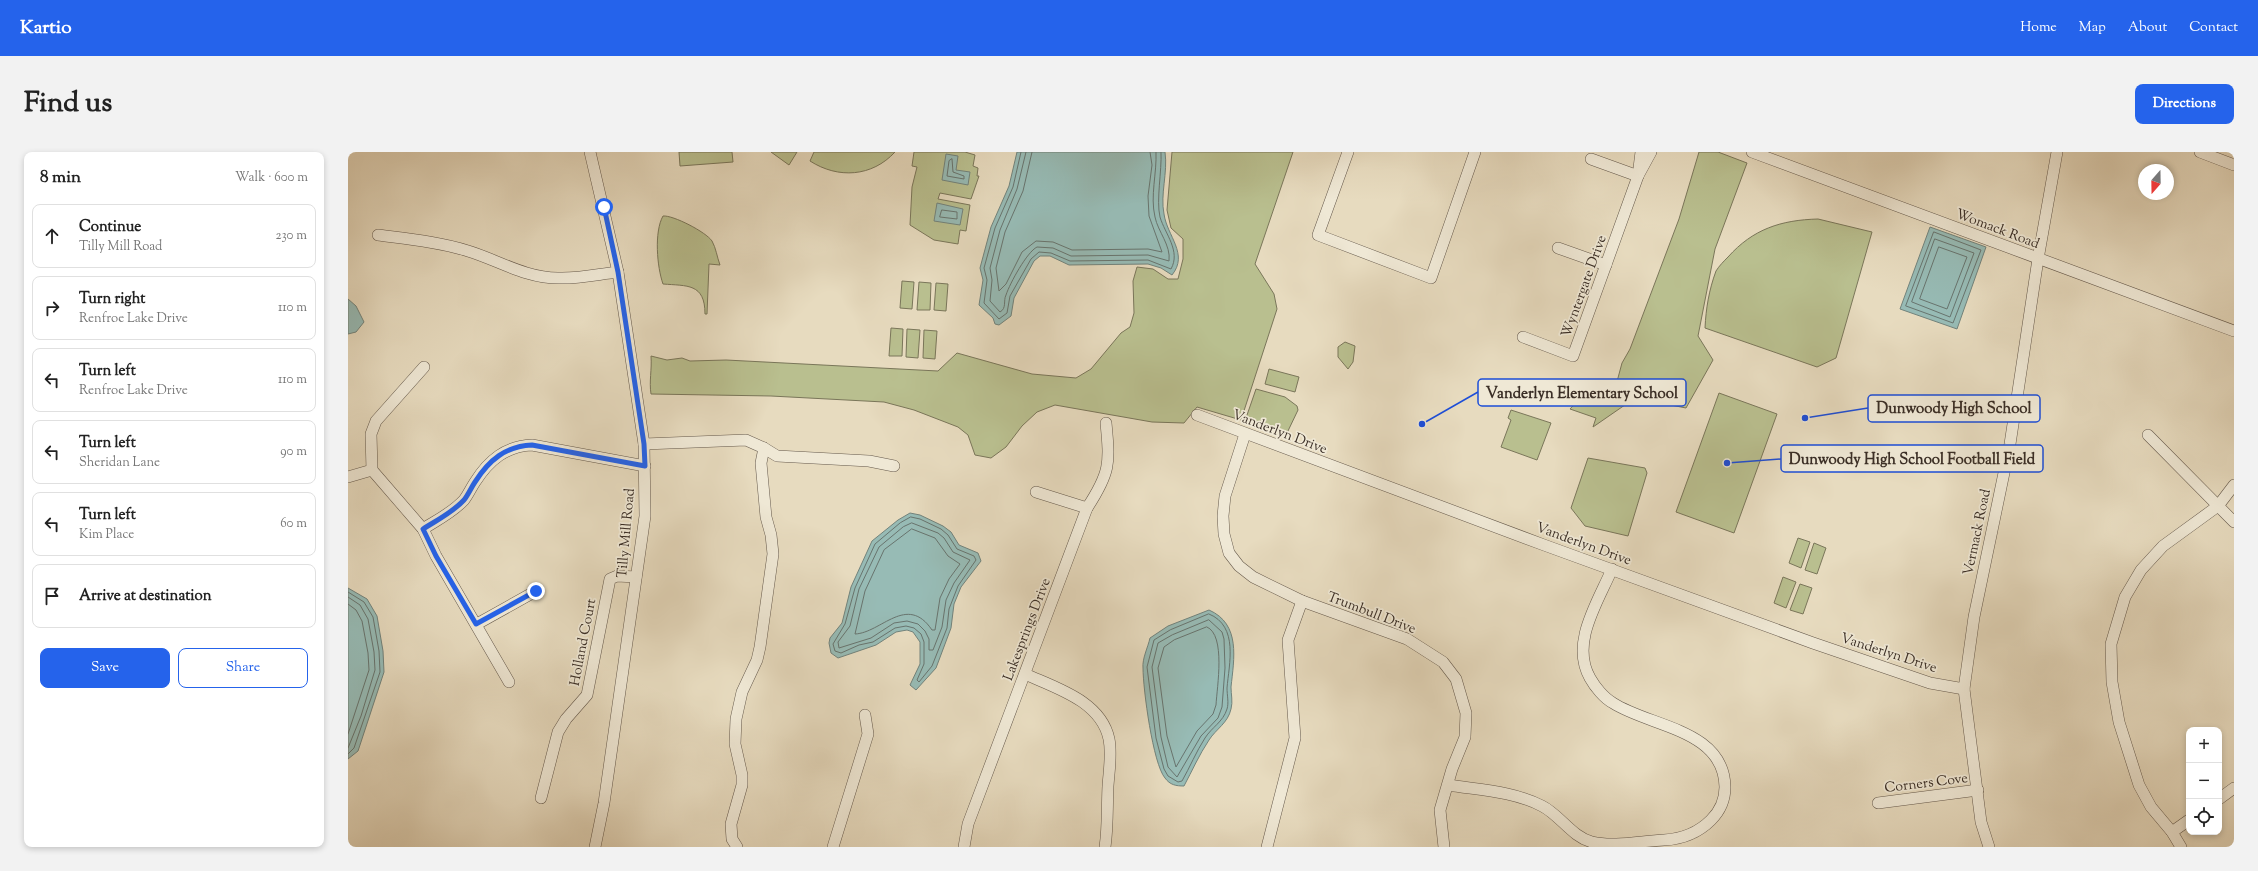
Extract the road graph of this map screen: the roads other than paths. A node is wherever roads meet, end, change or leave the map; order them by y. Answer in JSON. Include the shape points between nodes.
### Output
{"nodes":[{"id":1,"x":590,"y":152,"type":"edge"},
{"id":2,"x":1348,"y":152,"type":"edge"},
{"id":3,"x":1475,"y":152,"type":"edge"},
{"id":4,"x":1641,"y":152,"type":"edge"},
{"id":5,"x":1651,"y":152,"type":"edge"},
{"id":6,"x":1752,"y":152,"type":"edge"},
{"id":7,"x":2057,"y":152,"type":"edge"},
{"id":8,"x":2200,"y":152,"type":"edge"},
{"id":9,"x":2210,"y":154,"type":"edge"},
{"id":10,"x":1592,"y":159,"type":"dead end"},
{"id":11,"x":2234,"y":165,"type":"edge"},
{"id":12,"x":1638,"y":176,"type":"junction"},
{"id":13,"x":378,"y":235,"type":"dead end"},
{"id":14,"x":1558,"y":248,"type":"dead end"},
{"id":15,"x":2038,"y":259,"type":"junction"},
{"id":16,"x":1606,"y":266,"type":"junction"},
{"id":17,"x":618,"y":272,"type":"junction"},
{"id":18,"x":2234,"y":331,"type":"edge"},
{"id":19,"x":1523,"y":337,"type":"dead end"},
{"id":20,"x":424,"y":367,"type":"dead end"},
{"id":21,"x":1197,"y":415,"type":"dead end"},
{"id":22,"x":1106,"y":423,"type":"dead end"},
{"id":23,"x":1245,"y":434,"type":"junction"},
{"id":24,"x":2148,"y":435,"type":"dead end"},
{"id":25,"x":644,"y":444,"type":"junction"},
{"id":26,"x":764,"y":448,"type":"junction"},
{"id":27,"x":645,"y":466,"type":"junction"},
{"id":28,"x":894,"y":466,"type":"dead end"},
{"id":29,"x":372,"y":470,"type":"junction"},
{"id":30,"x":348,"y":477,"type":"edge"},
{"id":31,"x":2234,"y":485,"type":"edge"},
{"id":32,"x":1036,"y":492,"type":"dead end"},
{"id":33,"x":2218,"y":506,"type":"junction"},
{"id":34,"x":1087,"y":508,"type":"junction"},
{"id":35,"x":2234,"y":522,"type":"edge"},
{"id":36,"x":423,"y":529,"type":"junction"},
{"id":37,"x":1612,"y":570,"type":"junction"},
{"id":38,"x":636,"y":577,"type":"junction"},
{"id":39,"x":536,"y":591,"type":"dead end"},
{"id":40,"x":1302,"y":601,"type":"junction"},
{"id":41,"x":476,"y":624,"type":"junction"},
{"id":42,"x":1025,"y":674,"type":"junction"},
{"id":43,"x":509,"y":682,"type":"dead end"},
{"id":44,"x":1964,"y":689,"type":"junction"},
{"id":45,"x":865,"y":715,"type":"dead end"},
{"id":46,"x":1448,"y":785,"type":"junction"},
{"id":47,"x":2234,"y":788,"type":"edge"},
{"id":48,"x":1978,"y":790,"type":"junction"},
{"id":49,"x":2222,"y":797,"type":"edge"},
{"id":50,"x":541,"y":798,"type":"dead end"},
{"id":51,"x":1878,"y":803,"type":"dead end"},
{"id":52,"x":2186,"y":822,"type":"edge"},
{"id":53,"x":2172,"y":832,"type":"junction"},
{"id":54,"x":595,"y":847,"type":"edge"},
{"id":55,"x":737,"y":847,"type":"edge"},
{"id":56,"x":833,"y":847,"type":"edge"},
{"id":57,"x":964,"y":847,"type":"edge"},
{"id":58,"x":1105,"y":847,"type":"edge"},
{"id":59,"x":1267,"y":847,"type":"edge"},
{"id":60,"x":1444,"y":847,"type":"edge"},
{"id":61,"x":1989,"y":847,"type":"edge"},
{"id":62,"x":2181,"y":847,"type":"edge"}],
"edges":[{"from":1,"to":17,"type":"street","name":"Tilly Mill Road"},
{"from":2,"to":3,"type":"street","via":[[1318,235],[1431,278]]},
{"from":4,"to":12,"type":"street","name":"Wyntergate Drive"},
{"from":5,"to":12,"type":"street","name":"Wyntergate Drive"},
{"from":6,"to":15,"type":"street","name":"Womack Road","via":[[1798,167]]},
{"from":7,"to":15,"type":"street","name":"Vermack Road"},
{"from":8,"to":9,"type":"street"},
{"from":9,"to":11,"type":"street"},
{"from":10,"to":12,"type":"street"},
{"from":12,"to":16,"type":"street","name":"Wyntergate Drive"},
{"from":13,"to":17,"type":"street","via":[[469,251],[511,269],[536,276],[558,278]]},
{"from":14,"to":16,"type":"street"},
{"from":15,"to":18,"type":"street","name":"Womack Road"},
{"from":15,"to":44,"type":"street","name":"Vermack Road","via":[[2010,444],[1974,617]]},
{"from":16,"to":19,"type":"street","name":"Wyntergate Drive","via":[[1573,356]]},
{"from":17,"to":25,"type":"street","name":"Tilly Mill Road"},
{"from":20,"to":29,"type":"street","via":[[376,421],[371,434]]},
{"from":21,"to":23,"type":"street","name":"Vanderlyn Drive"},
{"from":22,"to":34,"type":"street","name":"Lakesprings Drive","via":[[1107,474]]},
{"from":23,"to":37,"type":"street","name":"Vanderlyn Drive"},
{"from":23,"to":40,"type":"street","name":"Trumbull Drive","via":[[1225,496],[1224,534],[1230,553],[1239,566],[1253,577]]},
{"from":24,"to":33,"type":"street"},
{"from":25,"to":26,"type":"street","via":[[746,440]]},
{"from":25,"to":27,"type":"street","name":"Tilly Mill Road"},
{"from":26,"to":28,"type":"street","via":[[777,456],[869,461]]},
{"from":26,"to":55,"type":"street","via":[[761,463],[766,517],[773,554],[760,647],[757,660],[742,692],[736,719],[735,744],[742,780],[731,824],[732,839]]},
{"from":27,"to":36,"type":"street","via":[[532,445],[518,446],[485,466],[464,499],[451,512]]},
{"from":27,"to":38,"type":"street","name":"Tilly Mill Road","via":[[645,516]]},
{"from":29,"to":30,"type":"street"},
{"from":29,"to":36,"type":"street"},
{"from":31,"to":33,"type":"street"},
{"from":32,"to":34,"type":"street"},
{"from":33,"to":35,"type":"street"},
{"from":33,"to":53,"type":"street","via":[[2163,546],[2141,570],[2125,597],[2112,644],[2112,682],[2119,722],[2129,754],[2139,785],[2148,802]]},
{"from":34,"to":42,"type":"street","name":"Lakesprings Drive"},
{"from":36,"to":41,"type":"street"},
{"from":37,"to":44,"type":"street","name":"Vanderlyn Drive","via":[[1930,683]]},
{"from":37,"to":46,"type":"street","via":[[1587,625],[1583,642],[1584,662],[1588,672],[1612,702],[1628,711],[1683,732],[1710,749],[1718,759],[1725,777],[1725,795],[1721,807],[1711,820],[1694,833],[1674,839],[1597,842],[1581,836],[1553,812],[1532,802],[1504,793]]},
{"from":38,"to":50,"type":"street","name":"Holland Court","via":[[617,576],[610,579],[587,695],[558,732]]},
{"from":38,"to":54,"type":"street","name":"Tilly Mill Road","via":[[604,802]]},
{"from":39,"to":41,"type":"street"},
{"from":40,"to":46,"type":"street","name":"Trumbull Drive","via":[[1407,639],[1443,662],[1456,679],[1466,713],[1465,737]]},
{"from":40,"to":59,"type":"street","via":[[1288,640],[1290,700],[1295,738]]},
{"from":41,"to":43,"type":"street"},
{"from":42,"to":57,"type":"street","name":"Lakesprings Drive","via":[[968,824]]},
{"from":42,"to":58,"type":"street","via":[[1086,704],[1102,721],[1109,739]]},
{"from":44,"to":48,"type":"street","name":"Vermack Road"},
{"from":45,"to":56,"type":"street","via":[[868,734]]},
{"from":46,"to":60,"type":"street","name":"Trumbull Drive","via":[[1440,810]]},
{"from":47,"to":49,"type":"street"},
{"from":48,"to":51,"type":"street","name":"Corners Cove"},
{"from":48,"to":61,"type":"street","name":"Vermack Road","via":[[1981,822]]},
{"from":52,"to":53,"type":"street"},
{"from":53,"to":62,"type":"street"}]}
